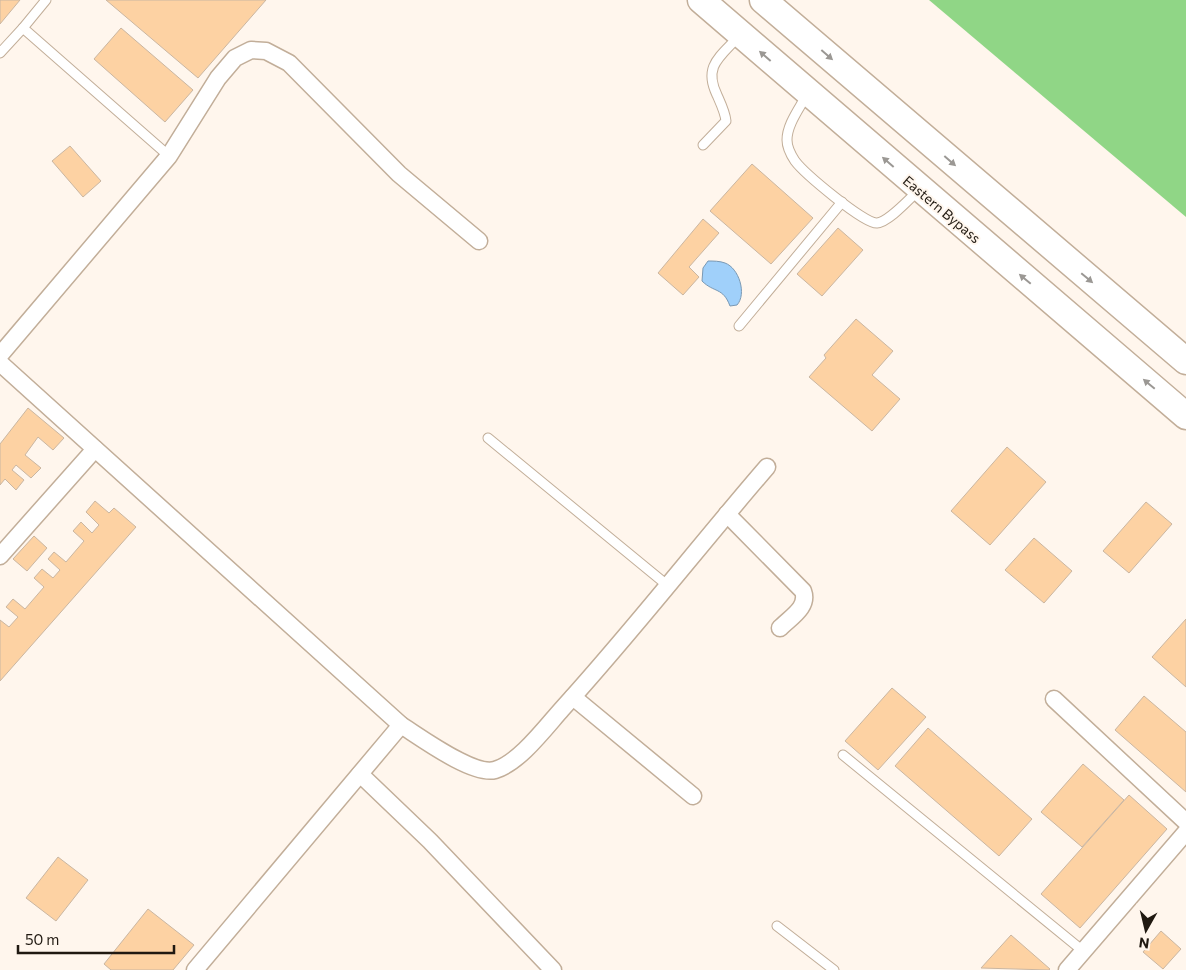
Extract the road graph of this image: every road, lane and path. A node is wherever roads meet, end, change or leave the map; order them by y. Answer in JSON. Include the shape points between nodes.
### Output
{"nodes":[{"id":1,"x":46,"y":0,"type":"edge"},
{"id":2,"x":701,"y":0,"type":"edge"},
{"id":3,"x":763,"y":0,"type":"edge"},
{"id":4,"x":23,"y":28,"type":"junction"},
{"id":5,"x":740,"y":34,"type":"junction"},
{"id":6,"x":0,"y":53,"type":"edge"},
{"id":7,"x":808,"y":93,"type":"junction"},
{"id":8,"x":703,"y":145,"type":"dead end"},
{"id":9,"x":169,"y":156,"type":"junction"},
{"id":10,"x":920,"y":190,"type":"junction"},
{"id":11,"x":842,"y":202,"type":"junction"},
{"id":12,"x":479,"y":241,"type":"dead end"},
{"id":13,"x":739,"y":326,"type":"dead end"},
{"id":14,"x":0,"y":355,"type":"edge"},
{"id":15,"x":1186,"y":361,"type":"edge"},
{"id":16,"x":0,"y":363,"type":"edge"},
{"id":17,"x":1186,"y":416,"type":"edge"},
{"id":18,"x":488,"y":438,"type":"dead end"},
{"id":19,"x":95,"y":449,"type":"junction"},
{"id":20,"x":767,"y":467,"type":"dead end"},
{"id":21,"x":727,"y":514,"type":"junction"},
{"id":22,"x":0,"y":556,"type":"edge"},
{"id":23,"x":667,"y":585,"type":"junction"},
{"id":24,"x":780,"y":628,"type":"dead end"},
{"id":25,"x":573,"y":696,"type":"junction"},
{"id":26,"x":1054,"y":699,"type":"dead end"},
{"id":27,"x":401,"y":725,"type":"junction"},
{"id":28,"x":843,"y":755,"type":"dead end"},
{"id":29,"x":360,"y":774,"type":"junction"},
{"id":30,"x":693,"y":796,"type":"dead end"},
{"id":31,"x":1186,"y":822,"type":"edge"},
{"id":32,"x":1186,"y":832,"type":"edge"},
{"id":33,"x":778,"y":926,"type":"dead end"},
{"id":34,"x":1083,"y":951,"type":"junction"},
{"id":35,"x":195,"y":970,"type":"edge"},
{"id":36,"x":553,"y":970,"type":"edge"},
{"id":37,"x":834,"y":970,"type":"edge"},
{"id":38,"x":1067,"y":970,"type":"edge"}],
"edges":[{"from":1,"to":4,"type":"lane"},
{"from":2,"to":5,"type":"main road","name":"Eastern Bypass"},
{"from":3,"to":15,"type":"main road","one_way":true},
{"from":4,"to":6,"type":"lane"},
{"from":4,"to":9,"type":"lane"},
{"from":7,"to":5,"type":"main road","name":"Eastern Bypass","one_way":true},
{"from":5,"to":8,"type":"lane","via":[[713,65],[712,86],[726,121]]},
{"from":10,"to":7,"type":"main road","name":"Eastern Bypass","one_way":true},
{"from":7,"to":11,"type":"lane","via":[[788,130],[790,152],[797,163]]},
{"from":9,"to":12,"type":"street","via":[[218,78],[235,58],[251,50],[266,51],[289,63],[399,174]]},
{"from":9,"to":14,"type":"street"},
{"from":10,"to":11,"type":"lane","via":[[887,220],[877,223],[864,220]]},
{"from":17,"to":10,"type":"main road","name":"Eastern Bypass","one_way":true},
{"from":11,"to":13,"type":"lane"},
{"from":16,"to":19,"type":"street"},
{"from":18,"to":23,"type":"lane"},
{"from":19,"to":22,"type":"street"},
{"from":19,"to":27,"type":"street"},
{"from":20,"to":21,"type":"street"},
{"from":21,"to":23,"type":"street"},
{"from":21,"to":24,"type":"street","via":[[803,590],[804,605]]},
{"from":23,"to":25,"type":"street"},
{"from":25,"to":27,"type":"street","via":[[524,751],[496,770],[467,764]]},
{"from":25,"to":30,"type":"street"},
{"from":26,"to":31,"type":"street"},
{"from":27,"to":29,"type":"street"},
{"from":28,"to":34,"type":"lane"},
{"from":29,"to":35,"type":"street"},
{"from":29,"to":36,"type":"street","via":[[430,841]]},
{"from":32,"to":34,"type":"street"},
{"from":33,"to":37,"type":"lane"},
{"from":34,"to":38,"type":"street"}]}
